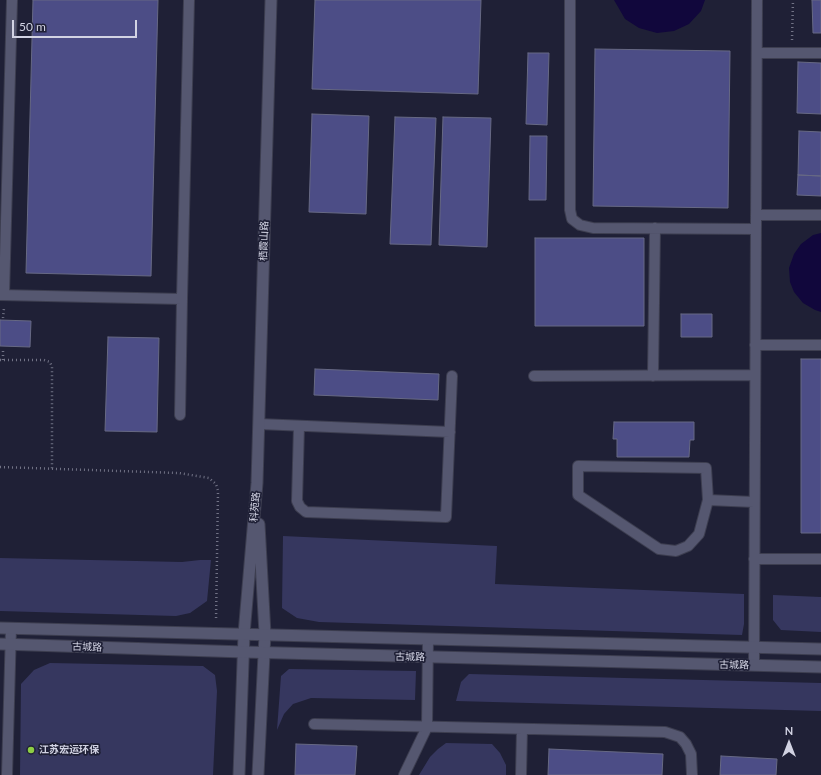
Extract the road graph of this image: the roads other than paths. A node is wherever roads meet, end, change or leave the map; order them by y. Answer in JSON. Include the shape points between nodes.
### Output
{"nodes":[{"id":1,"x":12,"y":0,"type":"edge"},
{"id":2,"x":189,"y":0,"type":"edge"},
{"id":3,"x":271,"y":0,"type":"edge"},
{"id":4,"x":570,"y":0,"type":"edge"},
{"id":5,"x":757,"y":0,"type":"edge"},
{"id":6,"x":756,"y":53,"type":"junction"},
{"id":7,"x":821,"y":53,"type":"edge"},
{"id":8,"x":756,"y":215,"type":"junction"},
{"id":9,"x":821,"y":215,"type":"edge"},
{"id":10,"x":655,"y":228,"type":"junction"},
{"id":11,"x":756,"y":229,"type":"junction"},
{"id":12,"x":2,"y":295,"type":"edge"},
{"id":13,"x":182,"y":299,"type":"junction"},
{"id":14,"x":755,"y":345,"type":"junction"},
{"id":15,"x":821,"y":345,"type":"edge"},
{"id":16,"x":452,"y":376,"type":"dead end"},
{"id":17,"x":534,"y":376,"type":"dead end"},
{"id":18,"x":654,"y":376,"type":"junction"},
{"id":19,"x":755,"y":376,"type":"junction"},
{"id":20,"x":180,"y":415,"type":"dead end"},
{"id":21,"x":258,"y":424,"type":"junction"},
{"id":22,"x":299,"y":426,"type":"junction"},
{"id":23,"x":450,"y":432,"type":"junction"},
{"id":24,"x":257,"y":482,"type":"junction"},
{"id":25,"x":708,"y":500,"type":"junction"},
{"id":26,"x":754,"y":502,"type":"junction"},
{"id":27,"x":754,"y":559,"type":"junction"},
{"id":28,"x":821,"y":559,"type":"edge"},
{"id":29,"x":5,"y":628,"type":"edge"},
{"id":30,"x":244,"y":634,"type":"junction"},
{"id":31,"x":265,"y":634,"type":"junction"},
{"id":32,"x":428,"y":638,"type":"junction"},
{"id":33,"x":5,"y":644,"type":"edge"},
{"id":34,"x":754,"y":647,"type":"junction"},
{"id":35,"x":821,"y":649,"type":"edge"},
{"id":36,"x":244,"y":652,"type":"junction"},
{"id":37,"x":264,"y":653,"type":"junction"},
{"id":38,"x":428,"y":657,"type":"junction"},
{"id":39,"x":754,"y":665,"type":"junction"},
{"id":40,"x":821,"y":667,"type":"edge"},
{"id":41,"x":314,"y":724,"type":"dead end"},
{"id":42,"x":427,"y":727,"type":"junction"},
{"id":43,"x":522,"y":729,"type":"junction"},
{"id":44,"x":7,"y":775,"type":"edge"},
{"id":45,"x":240,"y":775,"type":"edge"},
{"id":46,"x":258,"y":775,"type":"edge"},
{"id":47,"x":404,"y":775,"type":"edge"},
{"id":48,"x":521,"y":775,"type":"edge"},
{"id":49,"x":692,"y":775,"type":"edge"}],
"edges":[{"from":1,"to":12,"type":"lane"},
{"from":2,"to":13,"type":"lane"},
{"from":3,"to":21,"type":"main road","name":"栖霞山路"},
{"from":4,"to":10,"type":"lane","via":[[572,219],[580,225],[593,228]]},
{"from":5,"to":6,"type":"lane"},
{"from":6,"to":7,"type":"lane"},
{"from":6,"to":8,"type":"lane"},
{"from":8,"to":9,"type":"lane"},
{"from":8,"to":11,"type":"lane"},
{"from":10,"to":11,"type":"lane"},
{"from":10,"to":18,"type":"lane"},
{"from":11,"to":14,"type":"lane"},
{"from":12,"to":13,"type":"lane"},
{"from":13,"to":20,"type":"lane"},
{"from":14,"to":15,"type":"lane"},
{"from":14,"to":19,"type":"lane"},
{"from":16,"to":23,"type":"lane"},
{"from":17,"to":18,"type":"lane"},
{"from":18,"to":19,"type":"lane"},
{"from":19,"to":26,"type":"lane"},
{"from":21,"to":22,"type":"lane"},
{"from":21,"to":24,"type":"main road","name":"栖霞山路"},
{"from":22,"to":23,"type":"lane"},
{"from":22,"to":23,"type":"lane","via":[[297,501],[306,512],[446,517]]},
{"from":24,"to":30,"type":"main road","name":"科苑路"},
{"from":24,"to":31,"type":"main road","name":"科苑路"},
{"from":25,"to":25,"type":"lane","via":[[706,468],[578,466],[578,495],[659,550],[676,551],[688,546],[699,534]]},
{"from":25,"to":26,"type":"lane"},
{"from":26,"to":27,"type":"lane"},
{"from":27,"to":28,"type":"lane"},
{"from":27,"to":34,"type":"lane"},
{"from":29,"to":30,"type":"main road","name":"古城路"},
{"from":29,"to":33,"type":"lane"},
{"from":30,"to":31,"type":"main road","name":"古城路"},
{"from":30,"to":36,"type":"main road","name":"科苑路"},
{"from":31,"to":32,"type":"main road","name":"古城路"},
{"from":31,"to":37,"type":"main road","name":"科苑路"},
{"from":32,"to":34,"type":"main road","name":"古城路"},
{"from":32,"to":38,"type":"lane"},
{"from":33,"to":36,"type":"main road","name":"古城路"},
{"from":33,"to":44,"type":"lane"},
{"from":34,"to":35,"type":"main road","name":"古城路"},
{"from":34,"to":39,"type":"lane"},
{"from":36,"to":37,"type":"main road","name":"古城路"},
{"from":36,"to":45,"type":"main road","name":"科苑路"},
{"from":37,"to":38,"type":"main road","name":"古城路"},
{"from":37,"to":46,"type":"main road","name":"科苑路"},
{"from":38,"to":39,"type":"main road","name":"古城路"},
{"from":38,"to":42,"type":"lane"},
{"from":39,"to":40,"type":"main road","name":"古城路"},
{"from":41,"to":42,"type":"lane"},
{"from":42,"to":43,"type":"lane"},
{"from":42,"to":47,"type":"lane"},
{"from":43,"to":48,"type":"lane"},
{"from":43,"to":49,"type":"lane","via":[[666,732],[680,737],[686,744],[691,754]]}]}
